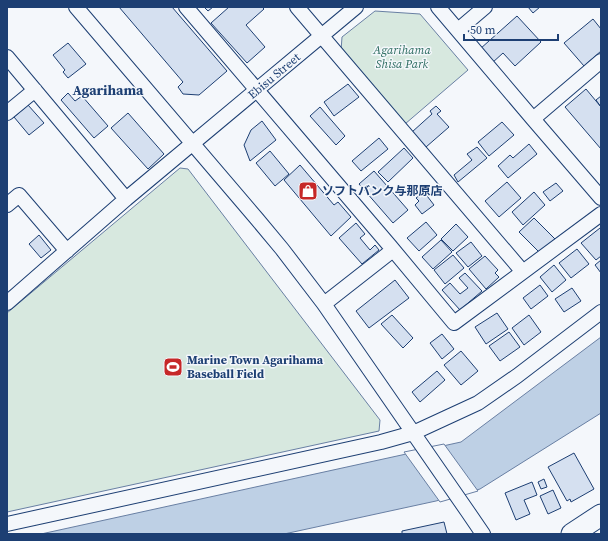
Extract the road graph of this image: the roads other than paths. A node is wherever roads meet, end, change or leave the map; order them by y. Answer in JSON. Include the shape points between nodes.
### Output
{"nodes":[{"id":1,"x":76,"y":7,"type":"edge"},
{"id":2,"x":186,"y":7,"type":"edge"},
{"id":3,"x":298,"y":7,"type":"edge"},
{"id":4,"x":356,"y":7,"type":"edge"},
{"id":5,"x":438,"y":7,"type":"edge"},
{"id":6,"x":485,"y":7,"type":"edge"},
{"id":7,"x":458,"y":30,"type":"junction"},
{"id":8,"x":322,"y":36,"type":"junction"},
{"id":9,"x":7,"y":57,"type":"edge"},
{"id":10,"x":601,"y":61,"type":"edge"},
{"id":11,"x":35,"y":90,"type":"junction"},
{"id":12,"x":257,"y":90,"type":"junction"},
{"id":13,"x":7,"y":114,"type":"edge"},
{"id":14,"x":533,"y":119,"type":"junction"},
{"id":15,"x":193,"y":144,"type":"junction"},
{"id":16,"x":601,"y":198,"type":"edge"},
{"id":17,"x":126,"y":199,"type":"junction"},
{"id":18,"x":7,"y":205,"type":"edge"},
{"id":19,"x":601,"y":214,"type":"edge"},
{"id":20,"x":393,"y":250,"type":"junction"},
{"id":21,"x":67,"y":251,"type":"junction"},
{"id":22,"x":523,"y":272,"type":"junction"},
{"id":23,"x":7,"y":303,"type":"edge"},
{"id":24,"x":324,"y":304,"type":"junction"},
{"id":25,"x":601,"y":312,"type":"edge"},
{"id":26,"x":413,"y":433,"type":"junction"},
{"id":27,"x":601,"y":515,"type":"edge"},
{"id":28,"x":7,"y":524,"type":"edge"},
{"id":29,"x":482,"y":534,"type":"edge"},
{"id":30,"x":572,"y":534,"type":"edge"}],
"edges":[{"from":1,"to":15,"type":"street"},
{"from":2,"to":12,"type":"street"},
{"from":3,"to":8,"type":"street"},
{"from":4,"to":8,"type":"street","name":"Ebisu Street"},
{"from":5,"to":7,"type":"street"},
{"from":6,"to":7,"type":"street"},
{"from":7,"to":14,"type":"street"},
{"from":8,"to":12,"type":"street","name":"Ebisu Street"},
{"from":8,"to":22,"type":"street"},
{"from":9,"to":11,"type":"street"},
{"from":10,"to":14,"type":"street"},
{"from":11,"to":13,"type":"street"},
{"from":11,"to":17,"type":"street"},
{"from":12,"to":15,"type":"street","name":"Ebisu Street"},
{"from":12,"to":20,"type":"street"},
{"from":14,"to":16,"type":"street"},
{"from":15,"to":17,"type":"street","name":"Ebisu Street"},
{"from":15,"to":24,"type":"street","via":[[262,225]]},
{"from":17,"to":21,"type":"street","name":"Ebisu Street"},
{"from":18,"to":21,"type":"street","via":[[19,195]]},
{"from":19,"to":22,"type":"street"},
{"from":20,"to":22,"type":"street","via":[[454,323]]},
{"from":20,"to":24,"type":"street"},
{"from":21,"to":23,"type":"street","name":"Ebisu Street"},
{"from":24,"to":26,"type":"street"},
{"from":25,"to":26,"type":"street","via":[[478,403]]},
{"from":26,"to":28,"type":"street"},
{"from":26,"to":29,"type":"street"},
{"from":27,"to":30,"type":"highway"}]}
